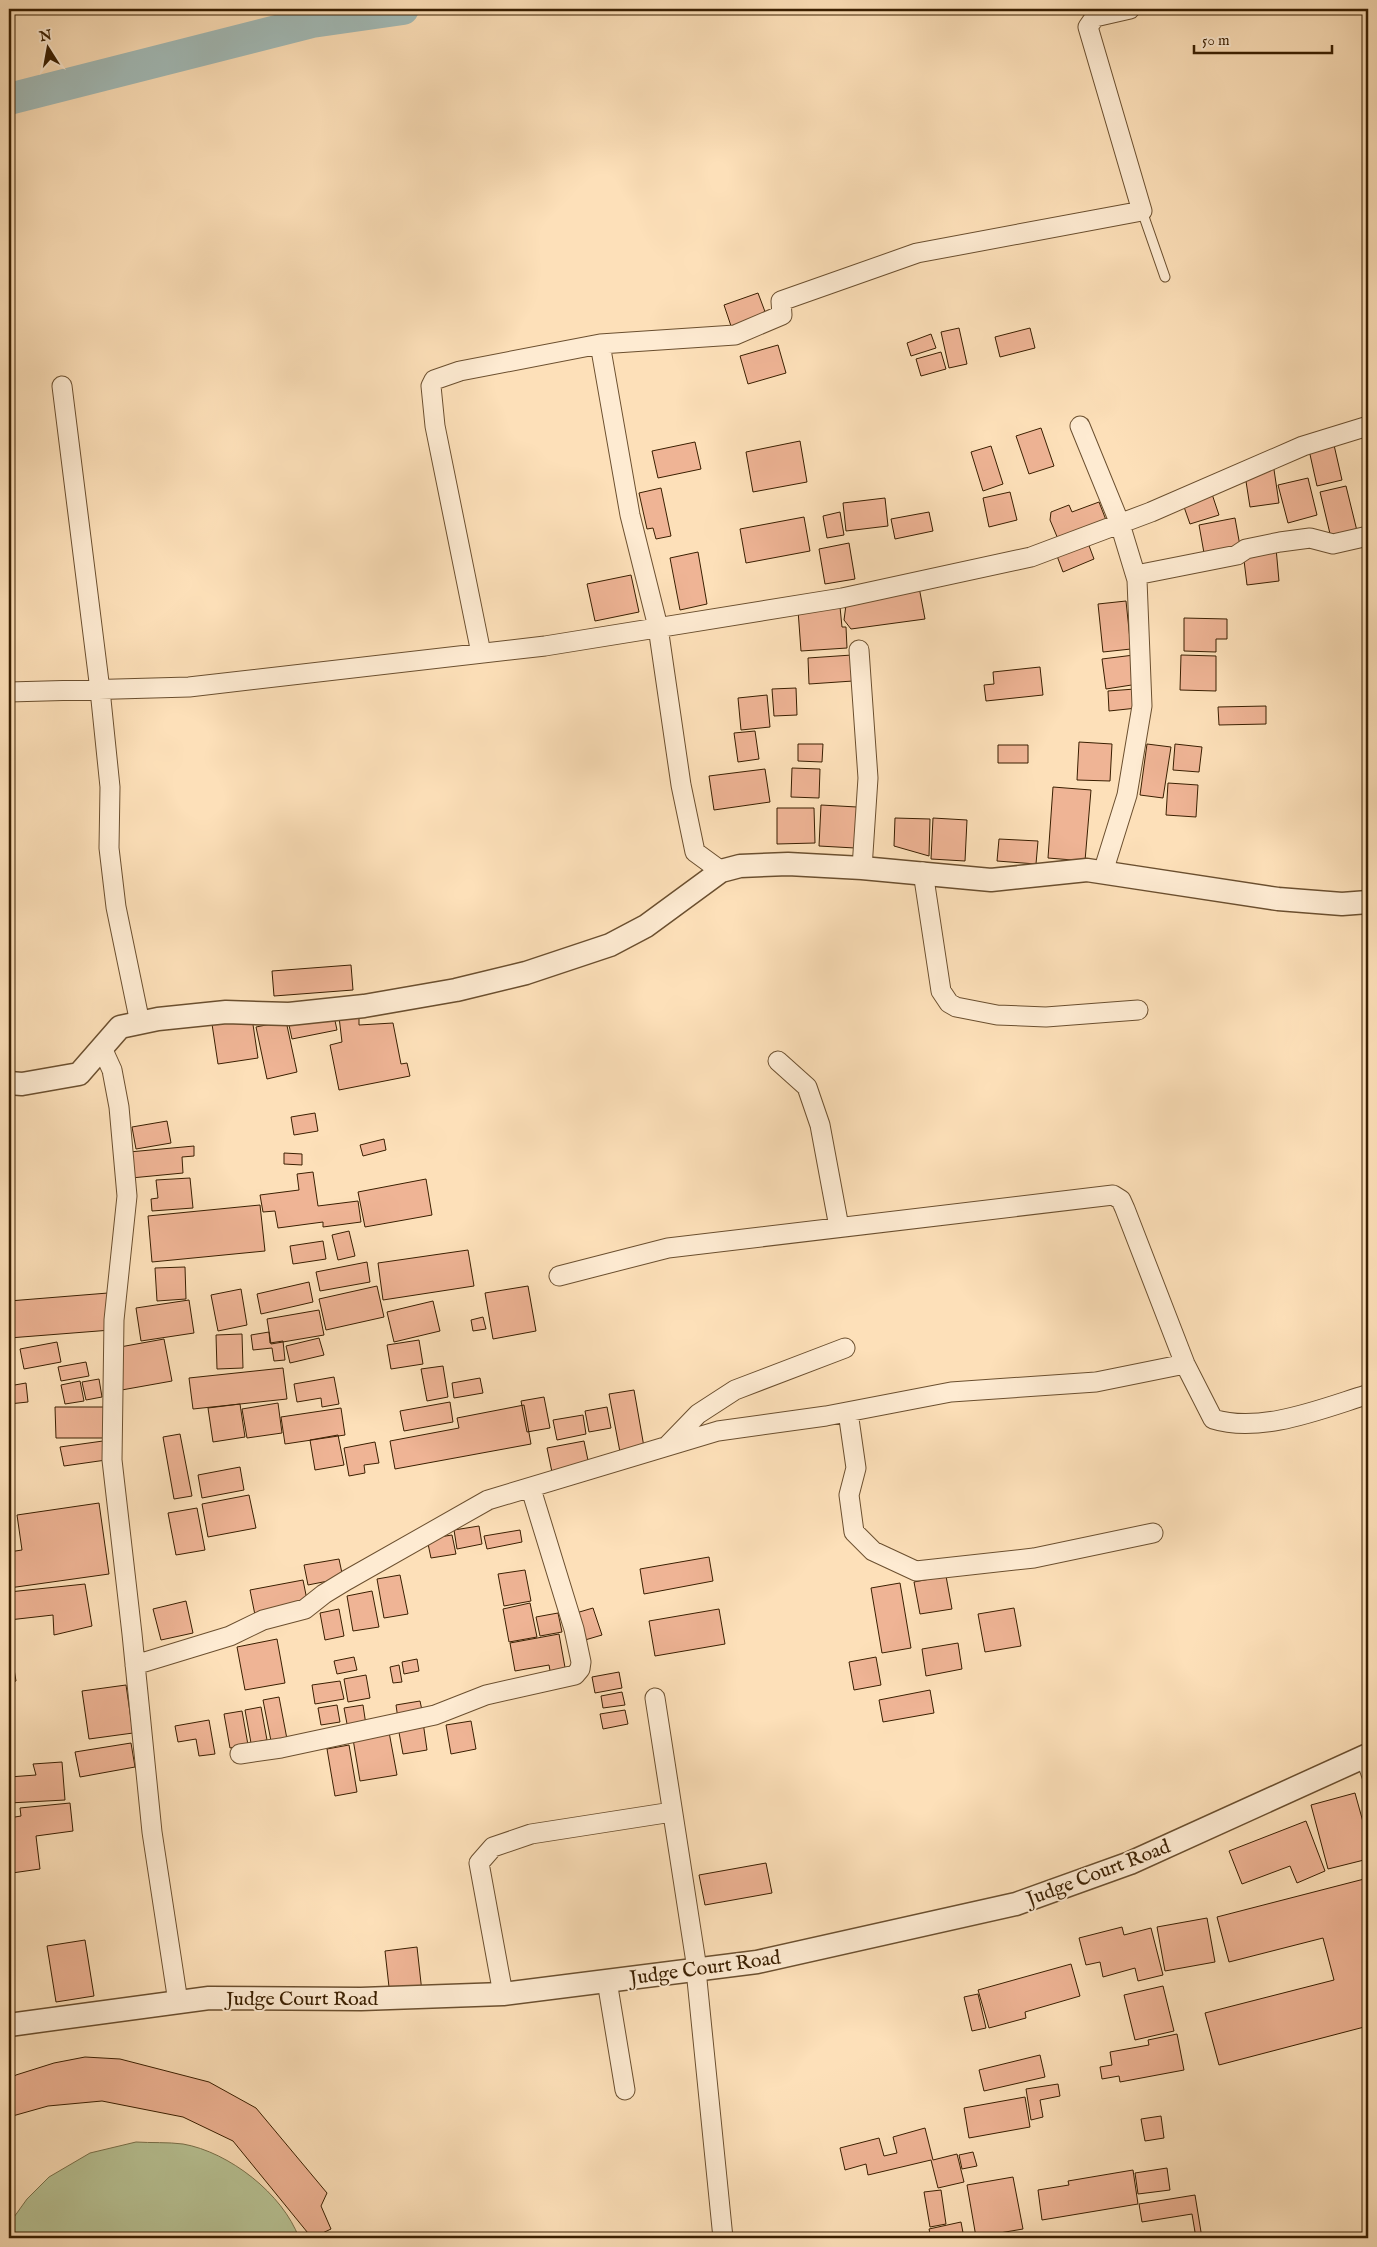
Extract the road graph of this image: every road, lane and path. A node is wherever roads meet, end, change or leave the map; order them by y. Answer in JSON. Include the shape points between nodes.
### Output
{"nodes":[{"id":1,"x":1130,"y":9,"type":"edge"},
{"id":2,"x":1142,"y":211,"type":"junction"},
{"id":3,"x":1165,"y":277,"type":"dead end"},
{"id":4,"x":600,"y":344,"type":"junction"},
{"id":5,"x":62,"y":386,"type":"dead end"},
{"id":6,"x":1080,"y":426,"type":"dead end"},
{"id":7,"x":1368,"y":426,"type":"edge"},
{"id":8,"x":1120,"y":524,"type":"junction"},
{"id":9,"x":1368,"y":536,"type":"edge"},
{"id":10,"x":1136,"y":575,"type":"junction"},
{"id":11,"x":658,"y":627,"type":"junction"},
{"id":12,"x":859,"y":650,"type":"dead end"},
{"id":13,"x":481,"y":653,"type":"junction"},
{"id":14,"x":100,"y":690,"type":"junction"},
{"id":15,"x":9,"y":692,"type":"edge"},
{"id":16,"x":862,"y":868,"type":"junction"},
{"id":17,"x":721,"y":871,"type":"junction"},
{"id":18,"x":924,"y":872,"type":"junction"},
{"id":19,"x":1103,"y":872,"type":"junction"},
{"id":20,"x":1368,"y":902,"type":"edge"},
{"id":21,"x":1138,"y":1010,"type":"dead end"},
{"id":22,"x":140,"y":1023,"type":"junction"},
{"id":23,"x":102,"y":1048,"type":"junction"},
{"id":24,"x":778,"y":1061,"type":"dead end"},
{"id":25,"x":9,"y":1083,"type":"edge"},
{"id":26,"x":839,"y":1227,"type":"junction"},
{"id":27,"x":559,"y":1276,"type":"dead end"},
{"id":28,"x":845,"y":1348,"type":"dead end"},
{"id":29,"x":1185,"y":1364,"type":"junction"},
{"id":30,"x":1366,"y":1395,"type":"dead end"},
{"id":31,"x":848,"y":1412,"type":"junction"},
{"id":32,"x":668,"y":1446,"type":"junction"},
{"id":33,"x":531,"y":1489,"type":"junction"},
{"id":34,"x":1153,"y":1532,"type":"dead end"},
{"id":35,"x":136,"y":1664,"type":"junction"},
{"id":36,"x":655,"y":1698,"type":"dead end"},
{"id":37,"x":240,"y":1754,"type":"dead end"},
{"id":38,"x":1365,"y":1757,"type":"edge"},
{"id":39,"x":1368,"y":1780,"type":"edge"},
{"id":40,"x":672,"y":1812,"type":"junction"},
{"id":41,"x":696,"y":1970,"type":"junction"},
{"id":42,"x":607,"y":1981,"type":"junction"},
{"id":43,"x":504,"y":1994,"type":"junction"},
{"id":44,"x":178,"y":2002,"type":"junction"},
{"id":45,"x":9,"y":2025,"type":"edge"},
{"id":46,"x":625,"y":2090,"type":"dead end"},
{"id":47,"x":723,"y":2238,"type":"edge"}],
"edges":[{"from":1,"to":2,"type":"street","via":[[1095,17],[1088,27]]},
{"from":2,"to":3,"type":"lane"},
{"from":2,"to":4,"type":"street","via":[[917,253],[781,301],[782,315],[735,335]]},
{"from":4,"to":11,"type":"street","via":[[630,515]]},
{"from":4,"to":13,"type":"street","via":[[460,371],[434,380],[431,386],[435,426]]},
{"from":5,"to":14,"type":"street"},
{"from":6,"to":8,"type":"street"},
{"from":7,"to":8,"type":"street","via":[[1303,446]]},
{"from":8,"to":10,"type":"street"},
{"from":8,"to":11,"type":"street","via":[[1031,557],[842,598]]},
{"from":9,"to":10,"type":"street","via":[[1333,544],[1310,538],[1280,542]]},
{"from":10,"to":19,"type":"street","via":[[1142,706],[1127,795]]},
{"from":11,"to":13,"type":"street"},
{"from":11,"to":17,"type":"street","via":[[681,785],[695,852]]},
{"from":12,"to":16,"type":"street","via":[[868,778]]},
{"from":13,"to":14,"type":"street","via":[[189,687]]},
{"from":14,"to":15,"type":"street"},
{"from":14,"to":22,"type":"street","via":[[110,787],[109,848],[116,907]]},
{"from":16,"to":17,"type":"street","via":[[754,864]]},
{"from":16,"to":18,"type":"street"},
{"from":17,"to":22,"type":"street","via":[[646,926],[610,945],[526,973],[456,990],[364,1006],[289,1014],[226,1012]]},
{"from":18,"to":19,"type":"street","via":[[991,880],[1068,871]]},
{"from":18,"to":21,"type":"street","via":[[941,991],[948,1003],[997,1014],[1046,1017]]},
{"from":19,"to":20,"type":"street","via":[[1278,899],[1342,904]]},
{"from":22,"to":23,"type":"street","via":[[120,1027]]},
{"from":23,"to":25,"type":"street","via":[[79,1074],[22,1084]]},
{"from":23,"to":35,"type":"street","via":[[112,1070],[119,1107],[127,1196],[114,1320],[112,1460]]},
{"from":24,"to":26,"type":"street","via":[[807,1088],[820,1125]]},
{"from":26,"to":27,"type":"street","via":[[668,1248]]},
{"from":26,"to":29,"type":"street","via":[[1113,1195],[1121,1200],[1125,1209]]},
{"from":28,"to":32,"type":"street","via":[[735,1390],[698,1414]]},
{"from":29,"to":30,"type":"street","via":[[1213,1419],[1224,1422],[1280,1421]]},
{"from":29,"to":31,"type":"street","via":[[1096,1382],[950,1392]]},
{"from":31,"to":32,"type":"street","via":[[718,1431]]},
{"from":31,"to":34,"type":"street","via":[[856,1468],[849,1495],[854,1532],[874,1552],[916,1571],[1034,1558]]},
{"from":32,"to":33,"type":"street"},
{"from":33,"to":35,"type":"street","via":[[488,1500],[347,1580],[305,1609],[263,1620],[230,1636]]},
{"from":33,"to":37,"type":"street","via":[[574,1629],[581,1662],[575,1675],[486,1695],[436,1715]]},
{"from":35,"to":44,"type":"street","via":[[152,1832]]},
{"from":36,"to":40,"type":"street"},
{"from":38,"to":39,"type":"lane"},
{"from":38,"to":41,"type":"street","name":"Judge Court Road","via":[[1130,1863],[1016,1904],[757,1962]]},
{"from":40,"to":41,"type":"street"},
{"from":40,"to":43,"type":"street","via":[[531,1834],[493,1847],[479,1863]]},
{"from":41,"to":42,"type":"street","name":"Judge Court Road"},
{"from":41,"to":47,"type":"street"},
{"from":42,"to":43,"type":"street","name":"Judge Court Road"},
{"from":42,"to":46,"type":"street"},
{"from":43,"to":44,"type":"street","name":"Judge Court Road","via":[[362,1999],[208,1998]]},
{"from":44,"to":45,"type":"street","name":"Judge Court Road"}]}
